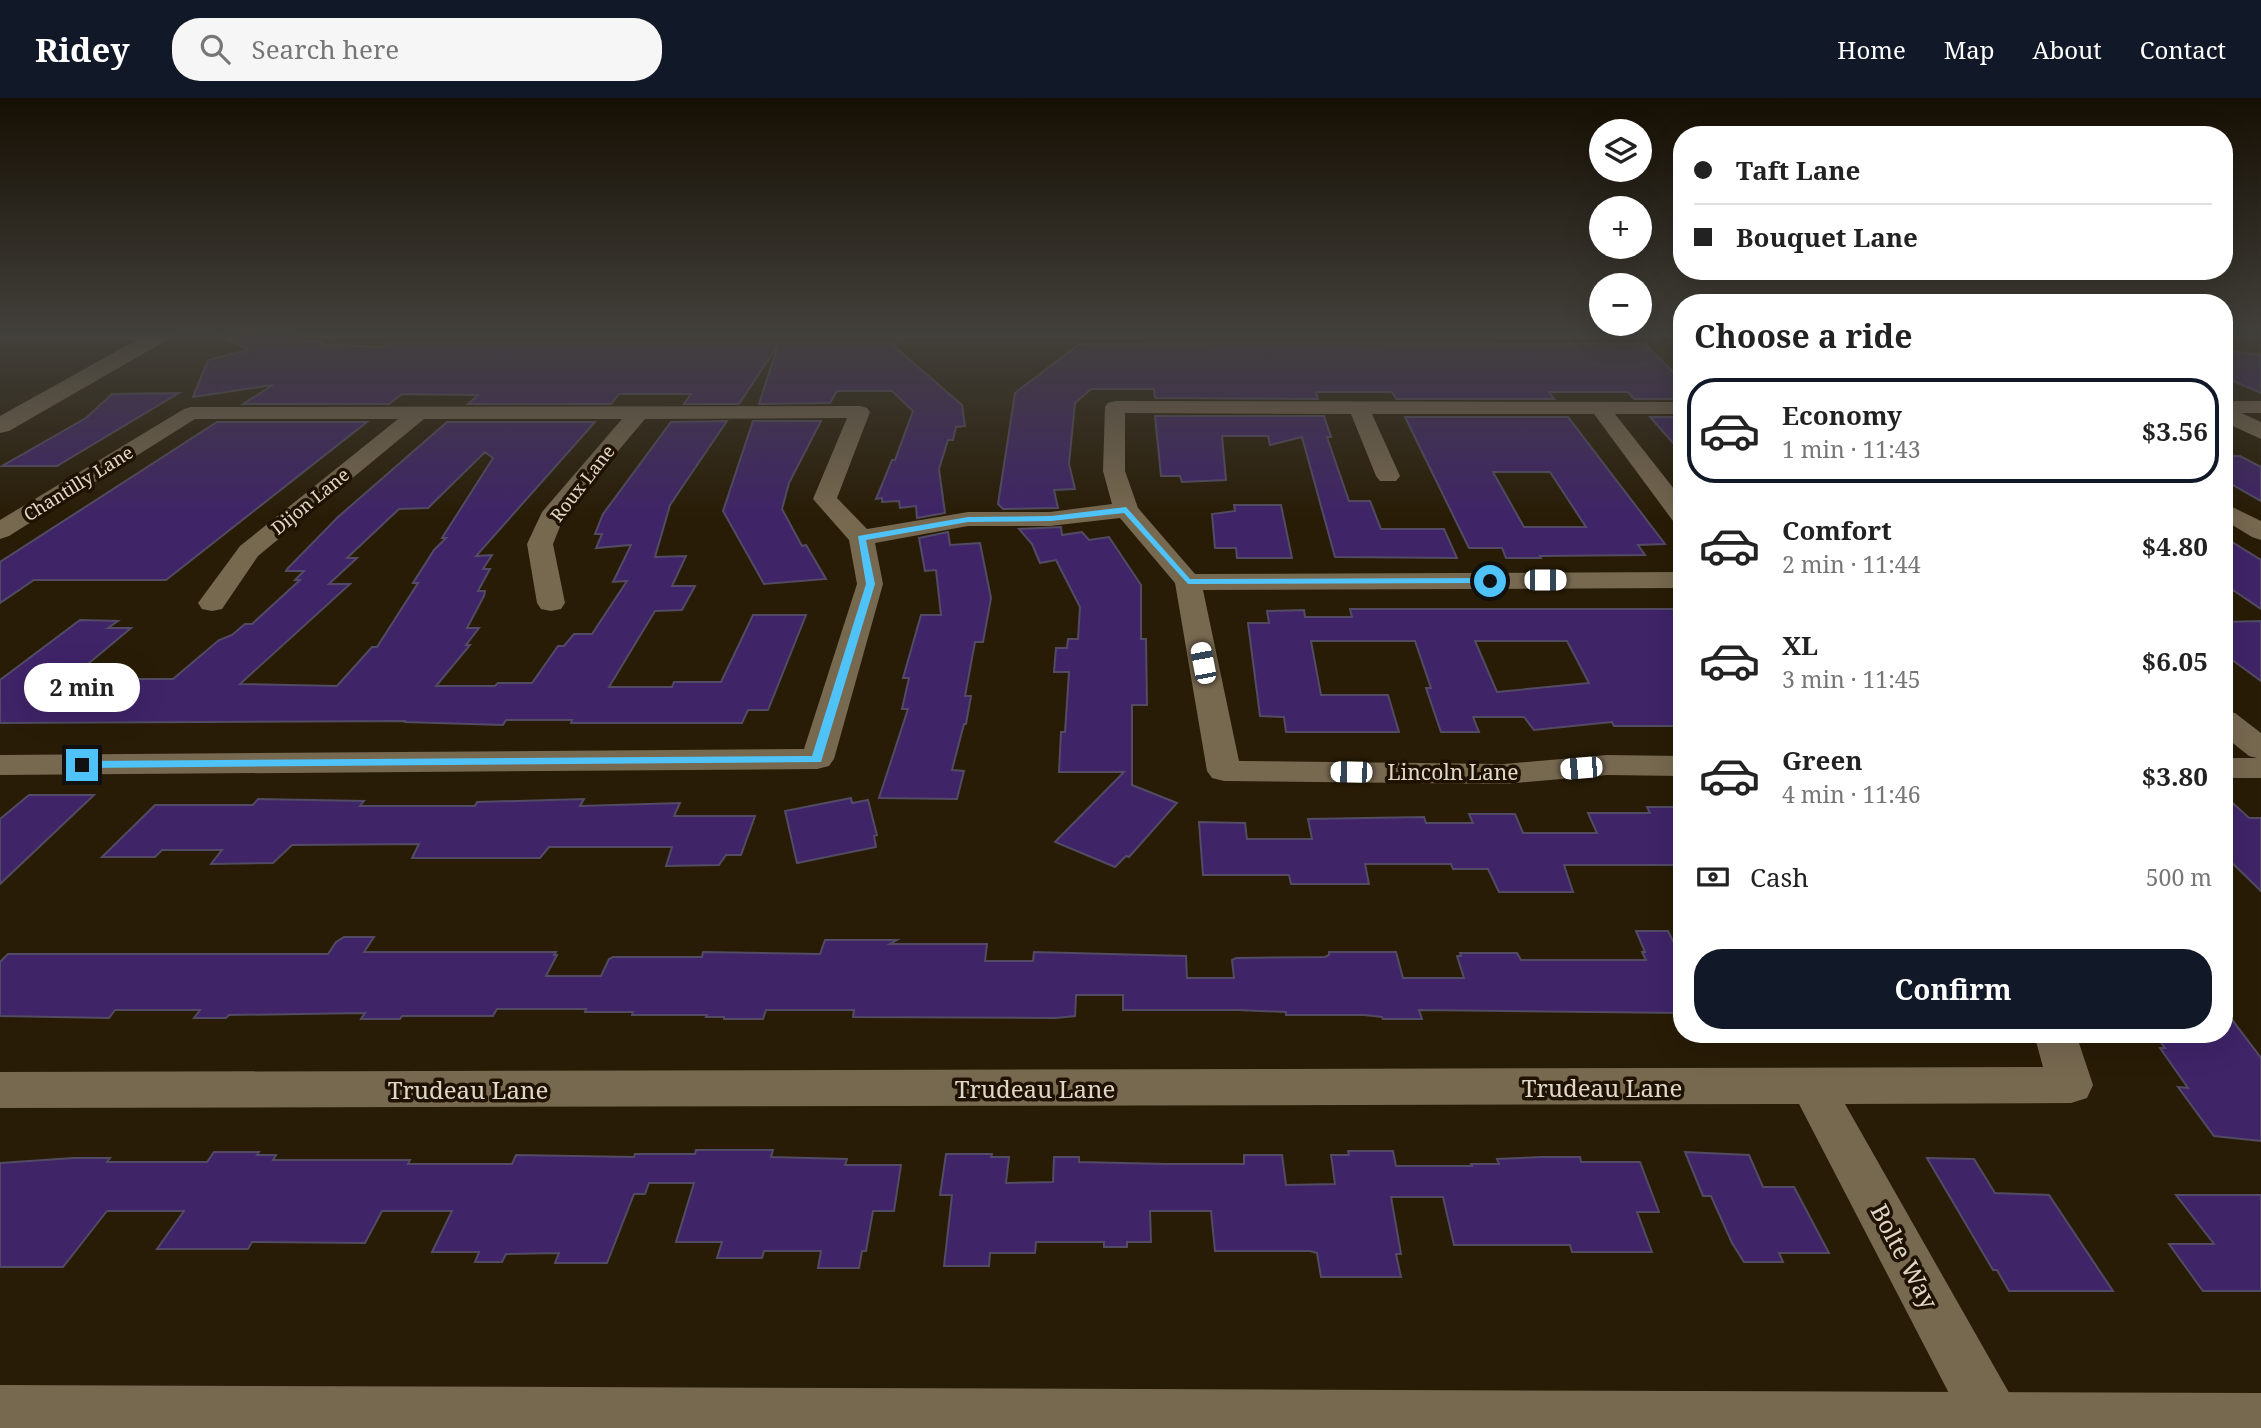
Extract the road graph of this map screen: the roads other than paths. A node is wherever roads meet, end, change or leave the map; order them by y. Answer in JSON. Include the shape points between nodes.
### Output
{"nodes":[{"id":1,"x":57,"y":394,"type":"edge"},
{"id":2,"x":1359,"y":407,"type":"junction"},
{"id":3,"x":2261,"y":407,"type":"edge"},
{"id":4,"x":1600,"y":408,"type":"junction"},
{"id":5,"x":1673,"y":408,"type":"edge"},
{"id":6,"x":2233,"y":409,"type":"edge"},
{"id":7,"x":421,"y":411,"type":"junction"},
{"id":8,"x":640,"y":411,"type":"junction"},
{"id":9,"x":2233,"y":415,"type":"edge"},
{"id":10,"x":0,"y":426,"type":"edge"},
{"id":11,"x":2261,"y":432,"type":"edge"},
{"id":12,"x":1388,"y":476,"type":"dead end"},
{"id":13,"x":1673,"y":504,"type":"edge"},
{"id":14,"x":1126,"y":510,"type":"junction"},
{"id":15,"x":2233,"y":515,"type":"edge"},
{"id":16,"x":0,"y":531,"type":"edge"},
{"id":17,"x":2261,"y":532,"type":"edge"},
{"id":18,"x":861,"y":538,"type":"junction"},
{"id":19,"x":1673,"y":580,"type":"edge"},
{"id":20,"x":1188,"y":582,"type":"junction"},
{"id":21,"x":551,"y":603,"type":"dead end"},
{"id":22,"x":212,"y":604,"type":"dead end"},
{"id":23,"x":2233,"y":727,"type":"edge"},
{"id":24,"x":2261,"y":749,"type":"edge"},
{"id":25,"x":0,"y":765,"type":"edge"},
{"id":26,"x":1673,"y":766,"type":"edge"},
{"id":27,"x":2233,"y":768,"type":"edge"},
{"id":28,"x":2261,"y":768,"type":"edge"},
{"id":29,"x":2058,"y":1043,"type":"edge"},
{"id":30,"x":1813,"y":1087,"type":"junction"},
{"id":31,"x":0,"y":1090,"type":"edge"},
{"id":32,"x":0,"y":1418,"type":"edge"},
{"id":33,"x":1996,"y":1425,"type":"junction"},
{"id":34,"x":2261,"y":1426,"type":"edge"}],
"edges":[{"from":1,"to":10,"type":"street"},
{"from":2,"to":4,"type":"street"},
{"from":2,"to":12,"type":"street"},
{"from":2,"to":14,"type":"street","via":[[1115,407],[1114,471]]},
{"from":3,"to":6,"type":"street"},
{"from":4,"to":5,"type":"street"},
{"from":4,"to":13,"type":"street"},
{"from":7,"to":8,"type":"street"},
{"from":7,"to":16,"type":"street","name":"Chantilly Lane","via":[[191,413]]},
{"from":7,"to":22,"type":"street","name":"Dijon Lane","via":[[250,551]]},
{"from":8,"to":18,"type":"street","via":[[860,412],[825,499]]},
{"from":8,"to":21,"type":"street","name":"Roux Lane","via":[[554,512],[540,544]]},
{"from":9,"to":11,"type":"street"},
{"from":14,"to":18,"type":"street","via":[[1051,519],[968,519]]},
{"from":14,"to":20,"type":"street"},
{"from":15,"to":17,"type":"street"},
{"from":18,"to":25,"type":"street","via":[[870,584],[817,760]]},
{"from":19,"to":20,"type":"street"},
{"from":20,"to":26,"type":"street","name":"Lincoln Lane","via":[[1224,771],[1504,774],[1607,765]]},
{"from":23,"to":24,"type":"street"},
{"from":27,"to":28,"type":"street"},
{"from":29,"to":30,"type":"street","name":"Trudeau Lane","via":[[2071,1085]]},
{"from":30,"to":31,"type":"street","name":"Trudeau Lane"},
{"from":30,"to":33,"type":"street","name":"Bolte Way"},
{"from":32,"to":33,"type":"street"},
{"from":33,"to":34,"type":"street"}]}
